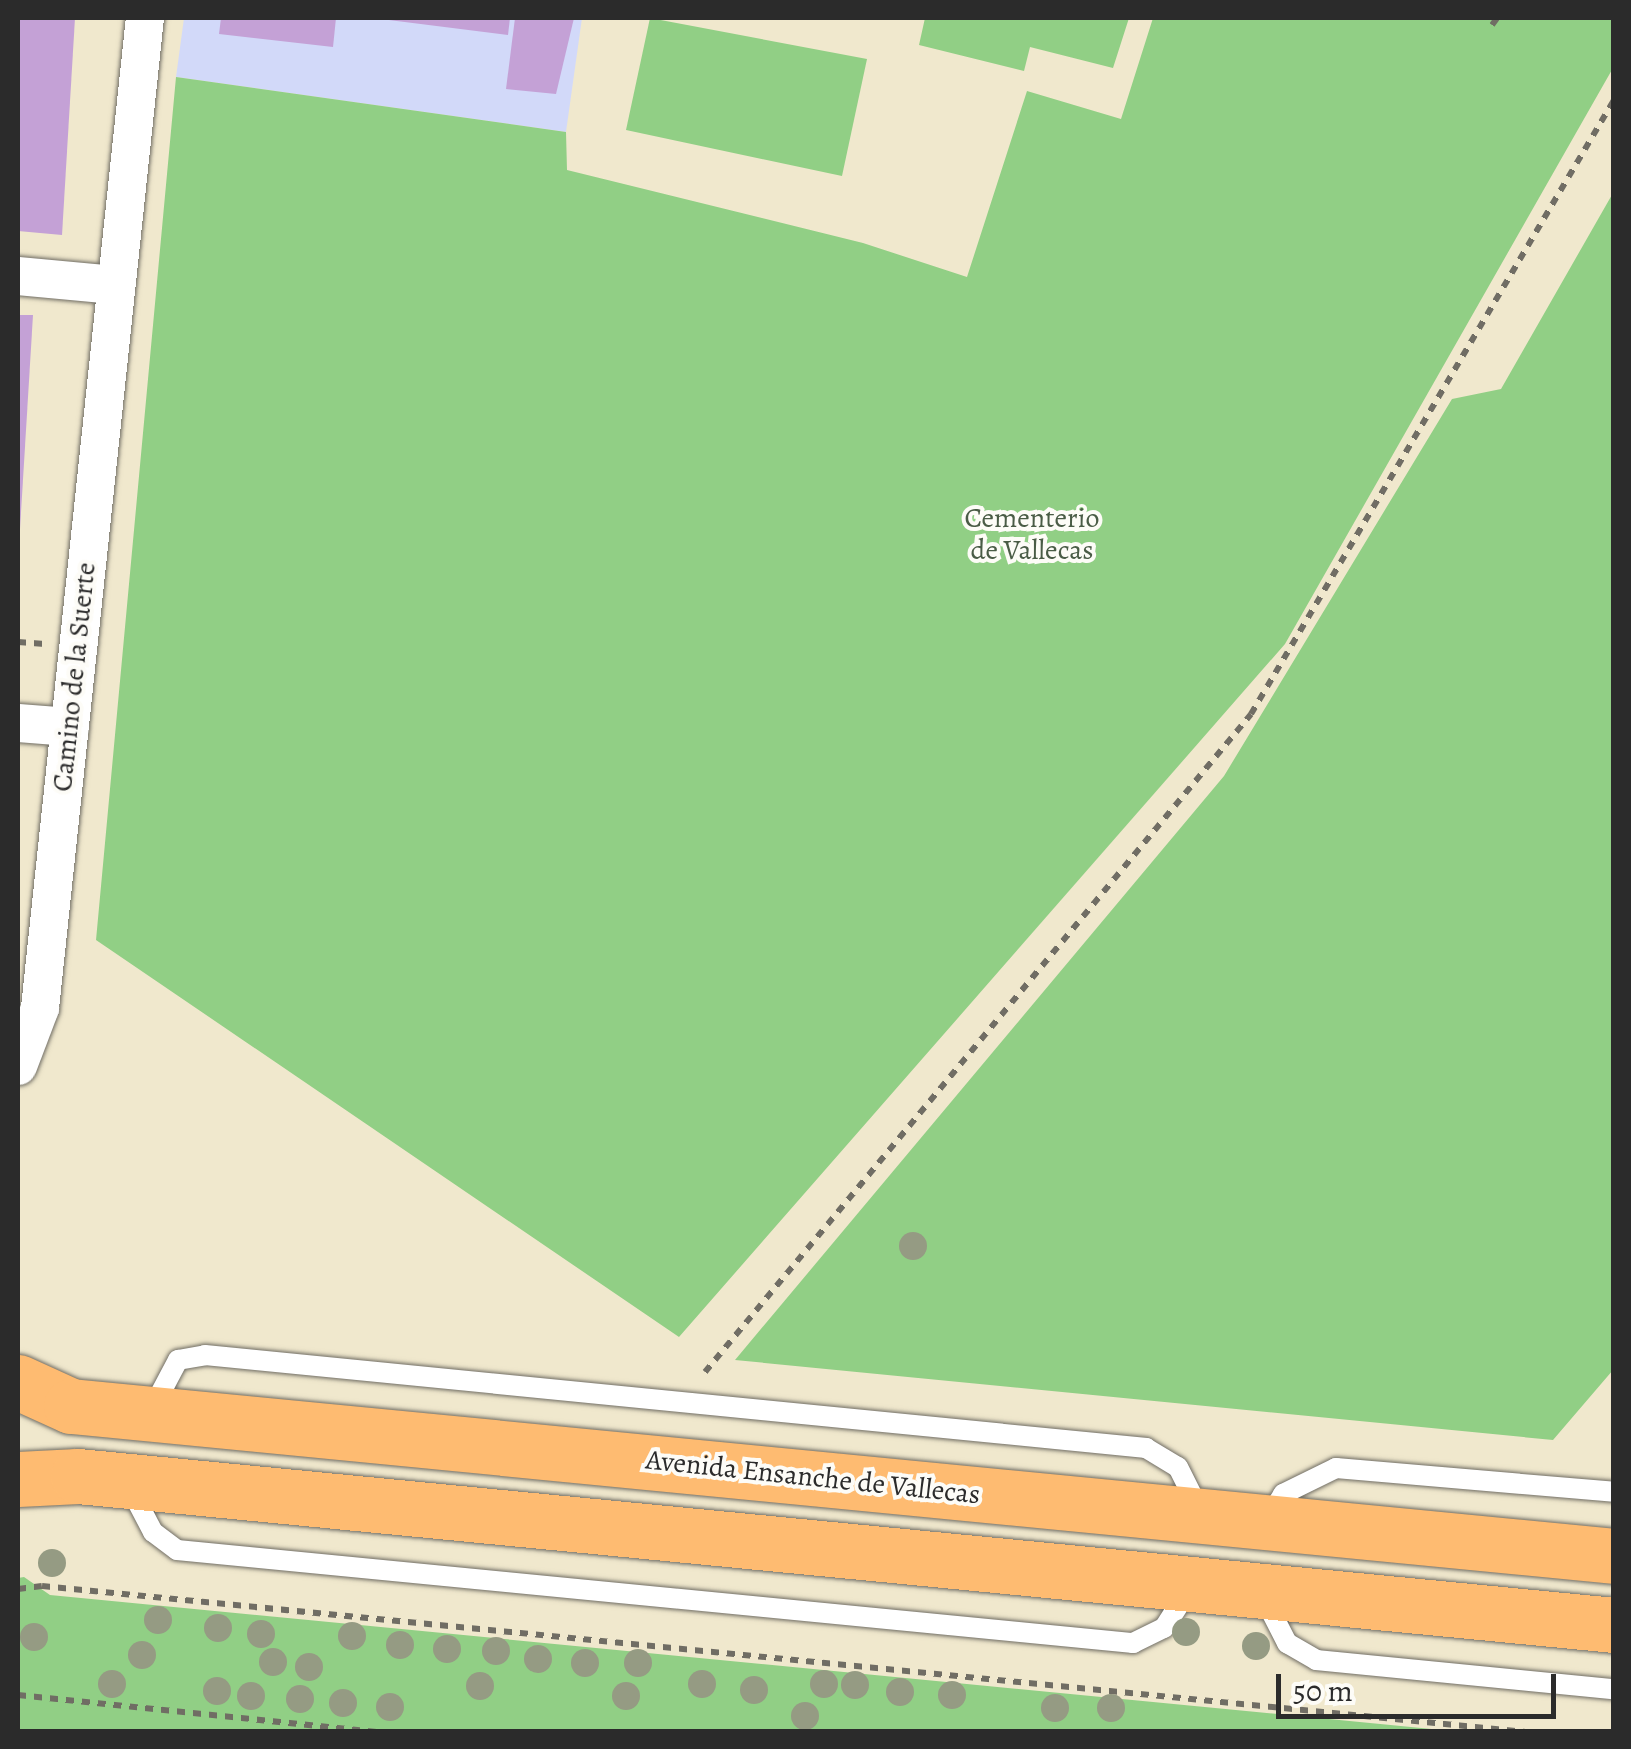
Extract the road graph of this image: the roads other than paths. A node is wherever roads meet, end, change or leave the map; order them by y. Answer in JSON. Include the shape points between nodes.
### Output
{"nodes":[{"id":1,"x":145,"y":18,"type":"edge"},
{"id":2,"x":18,"y":276,"type":"edge"},
{"id":3,"x":114,"y":285,"type":"junction"},
{"id":4,"x":18,"y":724,"type":"edge"},
{"id":5,"x":70,"y":727,"type":"junction"},
{"id":6,"x":18,"y":1066,"type":"edge"},
{"id":7,"x":18,"y":1382,"type":"edge"},
{"id":8,"x":18,"y":1479,"type":"edge"},
{"id":9,"x":1614,"y":1492,"type":"edge"},
{"id":10,"x":1266,"y":1522,"type":"junction"},
{"id":11,"x":1614,"y":1556,"type":"edge"},
{"id":12,"x":1261,"y":1592,"type":"junction"},
{"id":13,"x":1614,"y":1625,"type":"edge"},
{"id":14,"x":1614,"y":1689,"type":"edge"}],
"edges":[{"from":1,"to":3,"type":"street","name":"Camino de la Suerte"},
{"from":2,"to":3,"type":"street"},
{"from":3,"to":5,"type":"street","name":"Camino de la Suerte"},
{"from":4,"to":5,"type":"street"},
{"from":5,"to":6,"type":"street","name":"Camino de la Suerte","via":[[40,1008]]},
{"from":7,"to":10,"type":"main road","name":"Avenida Ensanche de Vallecas","via":[[57,1403]]},
{"from":8,"to":12,"type":"main road","via":[[127,1482]]},
{"from":9,"to":10,"type":"lane","via":[[1336,1468],[1283,1494]]},
{"from":10,"to":11,"type":"main road","name":"Avenida Ensanche de Vallecas"},
{"from":12,"to":13,"type":"main road"},
{"from":12,"to":14,"type":"lane","via":[[1287,1643],[1316,1660]]}]}
